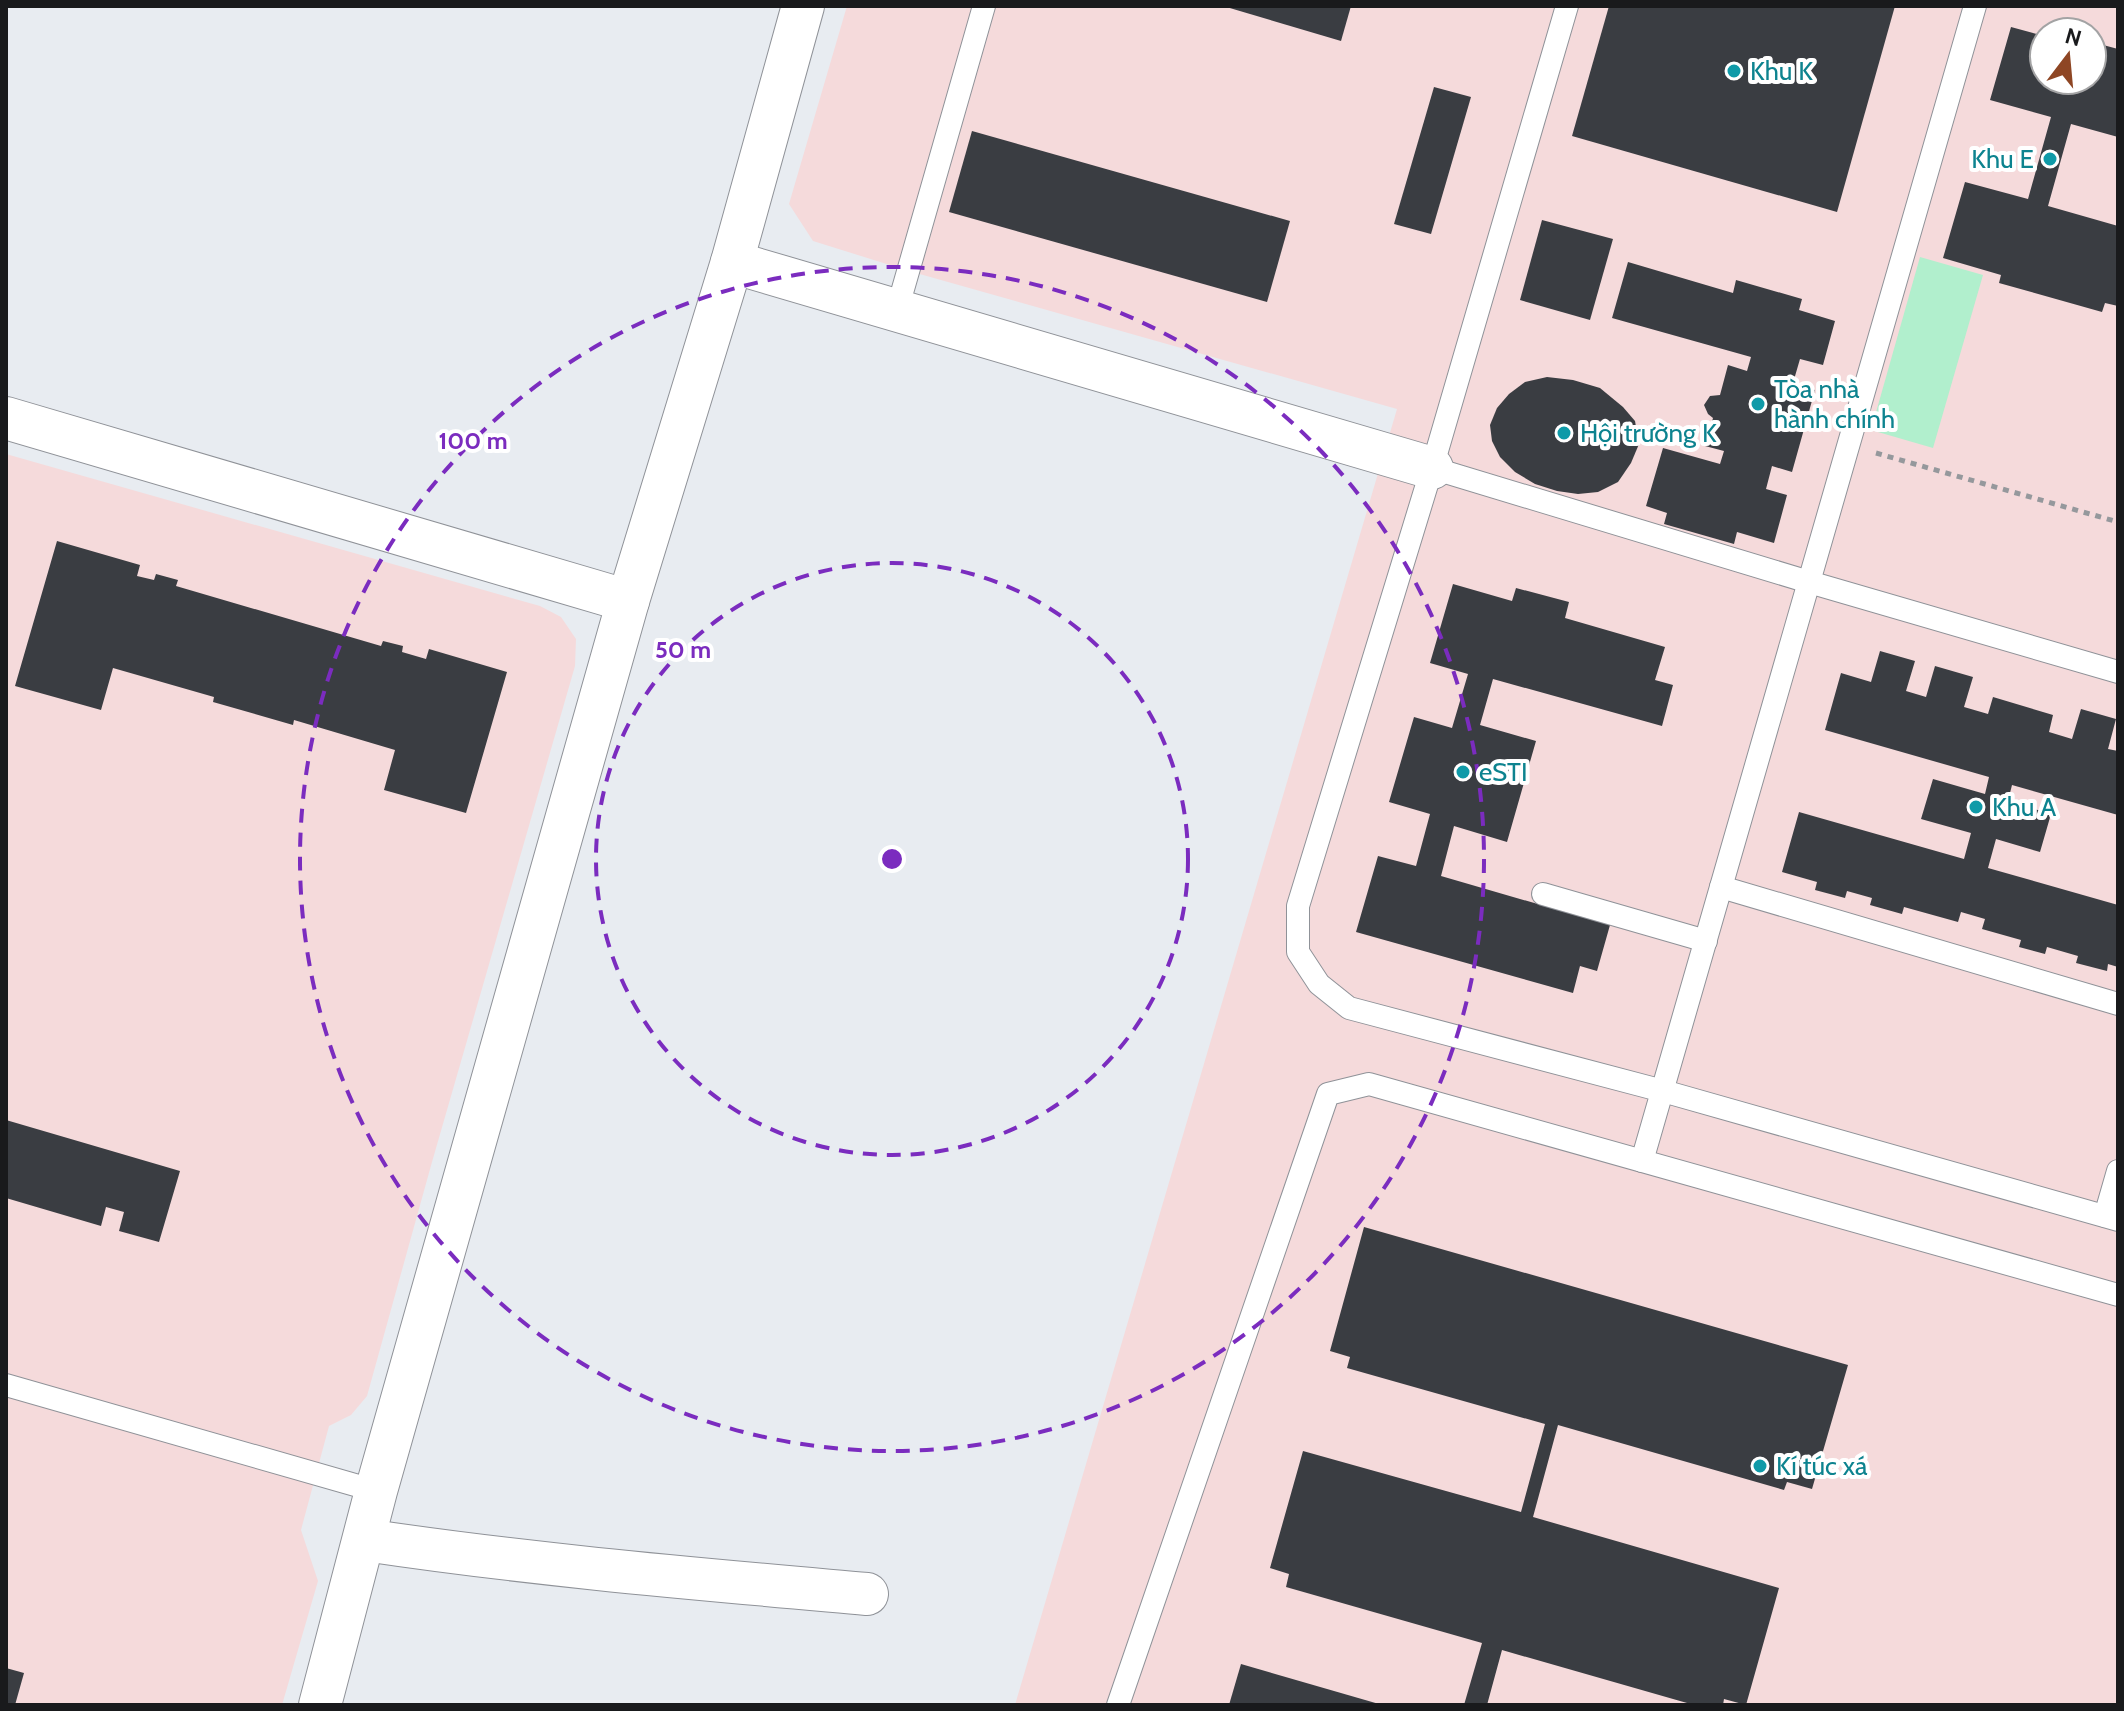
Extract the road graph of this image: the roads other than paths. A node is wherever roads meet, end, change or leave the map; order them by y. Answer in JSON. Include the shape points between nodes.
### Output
{"nodes":[{"id":1,"x":803,"y":6,"type":"edge"},
{"id":2,"x":984,"y":6,"type":"edge"},
{"id":3,"x":1567,"y":6,"type":"edge"},
{"id":4,"x":1975,"y":6,"type":"edge"},
{"id":5,"x":732,"y":262,"type":"junction"},
{"id":6,"x":897,"y":310,"type":"junction"},
{"id":7,"x":6,"y":418,"type":"edge"},
{"id":8,"x":1432,"y":468,"type":"junction"},
{"id":9,"x":1809,"y":582,"type":"junction"},
{"id":10,"x":628,"y":601,"type":"junction"},
{"id":11,"x":2118,"y":672,"type":"edge"},
{"id":12,"x":1721,"y":887,"type":"junction"},
{"id":13,"x":1543,"y":894,"type":"dead end"},
{"id":14,"x":1706,"y":941,"type":"junction"},
{"id":15,"x":2118,"y":1004,"type":"edge"},
{"id":16,"x":1663,"y":1091,"type":"junction"},
{"id":17,"x":1642,"y":1161,"type":"junction"},
{"id":18,"x":2118,"y":1171,"type":"edge"},
{"id":19,"x":2111,"y":1218,"type":"edge"},
{"id":20,"x":2118,"y":1295,"type":"edge"},
{"id":21,"x":6,"y":1385,"type":"edge"},
{"id":22,"x":376,"y":1491,"type":"junction"},
{"id":23,"x":365,"y":1540,"type":"junction"},
{"id":24,"x":867,"y":1594,"type":"dead end"},
{"id":25,"x":320,"y":1705,"type":"edge"},
{"id":26,"x":1118,"y":1705,"type":"edge"}],
"edges":[{"from":1,"to":5,"type":"street"},
{"from":2,"to":6,"type":"lane"},
{"from":3,"to":8,"type":"lane"},
{"from":4,"to":9,"type":"lane"},
{"from":5,"to":6,"type":"street"},
{"from":5,"to":10,"type":"street"},
{"from":6,"to":8,"type":"street"},
{"from":7,"to":10,"type":"street"},
{"from":8,"to":9,"type":"lane"},
{"from":8,"to":16,"type":"lane","via":[[1298,906],[1298,952],[1319,984],[1349,1008]]},
{"from":9,"to":11,"type":"lane"},
{"from":9,"to":12,"type":"lane"},
{"from":10,"to":22,"type":"street"},
{"from":12,"to":14,"type":"lane"},
{"from":12,"to":15,"type":"lane"},
{"from":13,"to":14,"type":"lane"},
{"from":14,"to":16,"type":"lane"},
{"from":16,"to":17,"type":"lane"},
{"from":16,"to":19,"type":"lane"},
{"from":17,"to":20,"type":"lane"},
{"from":17,"to":26,"type":"lane","via":[[1369,1084],[1328,1094]]},
{"from":18,"to":19,"type":"lane"},
{"from":21,"to":22,"type":"lane"},
{"from":22,"to":23,"type":"street"},
{"from":23,"to":24,"type":"street","via":[[635,1574]]},
{"from":23,"to":25,"type":"street"}]}
